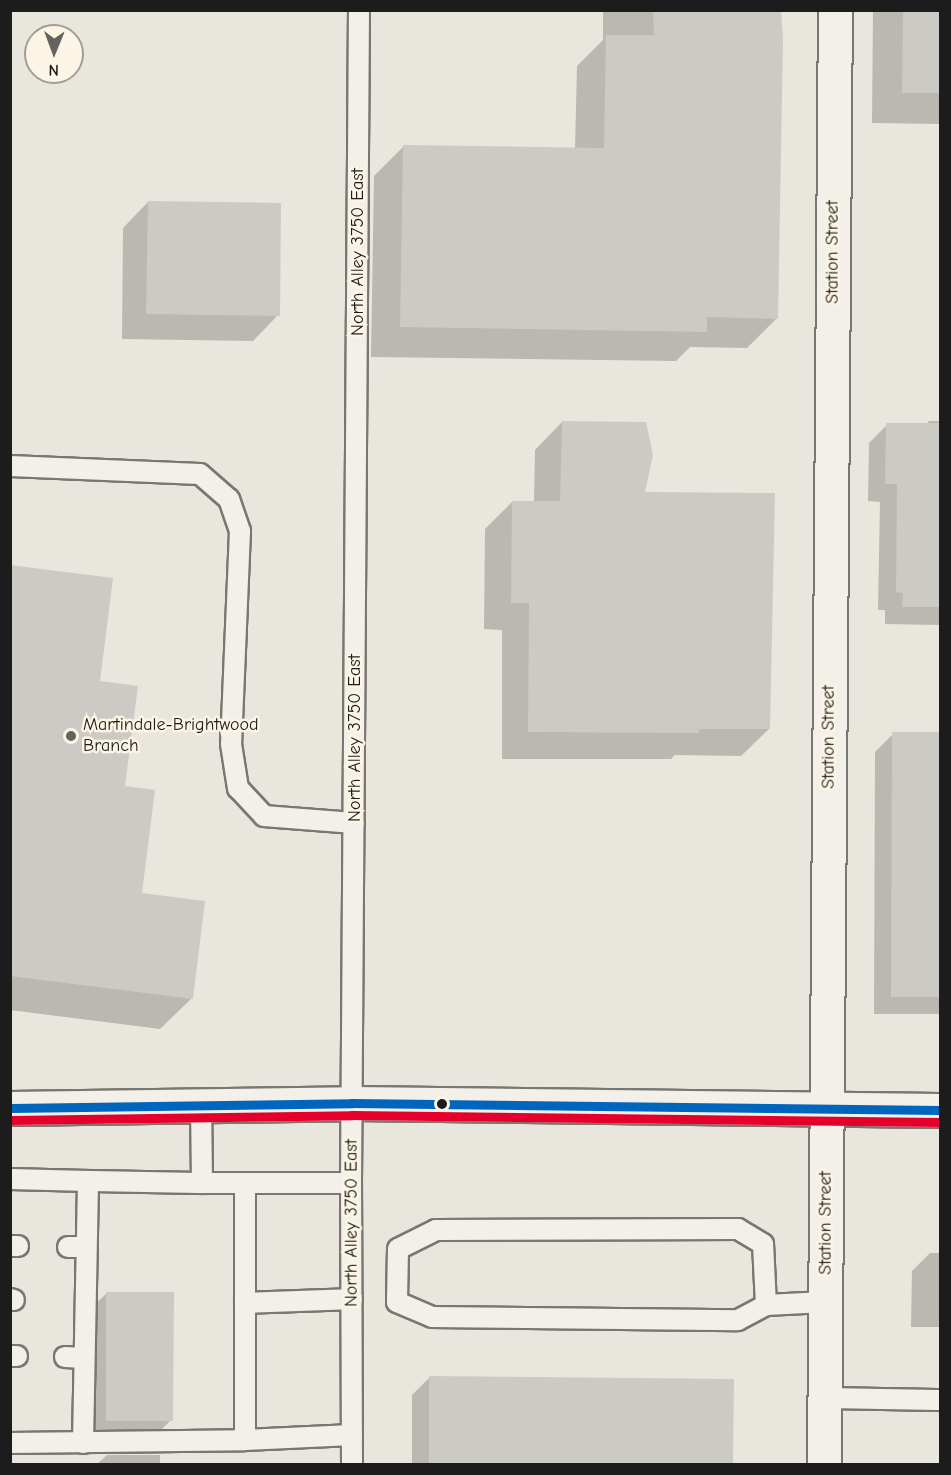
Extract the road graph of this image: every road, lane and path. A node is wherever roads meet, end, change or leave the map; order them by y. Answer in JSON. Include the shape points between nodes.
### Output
{"nodes":[{"id":1,"x":359,"y":10,"type":"edge"},
{"id":2,"x":835,"y":10,"type":"edge"},
{"id":3,"x":10,"y":466,"type":"edge"},
{"id":4,"x":354,"y":823,"type":"junction"},
{"id":5,"x":352,"y":1103,"type":"junction"},
{"id":6,"x":201,"y":1105,"type":"junction"},
{"id":7,"x":10,"y":1108,"type":"edge"},
{"id":8,"x":826,"y":1110,"type":"junction"},
{"id":9,"x":940,"y":1110,"type":"edge"},
{"id":10,"x":10,"y":1179,"type":"edge"},
{"id":11,"x":88,"y":1181,"type":"junction"},
{"id":12,"x":202,"y":1183,"type":"junction"},
{"id":13,"x":245,"y":1183,"type":"junction"},
{"id":14,"x":351,"y":1184,"type":"junction"},
{"id":15,"x":352,"y":1299,"type":"junction"},
{"id":16,"x":825,"y":1302,"type":"junction"},
{"id":17,"x":245,"y":1303,"type":"junction"},
{"id":18,"x":766,"y":1305,"type":"junction"},
{"id":19,"x":825,"y":1398,"type":"junction"},
{"id":20,"x":940,"y":1400,"type":"edge"},
{"id":21,"x":352,"y":1435,"type":"junction"},
{"id":22,"x":245,"y":1440,"type":"junction"},
{"id":23,"x":10,"y":1443,"type":"edge"},
{"id":24,"x":83,"y":1443,"type":"junction"},
{"id":25,"x":352,"y":1464,"type":"edge"},
{"id":26,"x":824,"y":1464,"type":"edge"}],
"edges":[{"from":1,"to":4,"type":"lane","name":"North Alley 3750 East"},
{"from":2,"to":8,"type":"street","name":"Station Street"},
{"from":3,"to":4,"type":"lane","via":[[200,474],[229,499],[240,531],[231,744],[238,788],[264,816]]},
{"from":4,"to":5,"type":"lane","name":"North Alley 3750 East"},
{"from":5,"to":6,"type":"street"},
{"from":5,"to":8,"type":"street"},
{"from":5,"to":14,"type":"lane","name":"North Alley 3750 East"},
{"from":6,"to":7,"type":"street"},
{"from":6,"to":12,"type":"lane"},
{"from":8,"to":9,"type":"street"},
{"from":8,"to":16,"type":"street","name":"Station Street"},
{"from":10,"to":11,"type":"lane"},
{"from":11,"to":12,"type":"lane"},
{"from":11,"to":24,"type":"lane","via":[[77,1247],[75,1357]]},
{"from":12,"to":13,"type":"lane"},
{"from":13,"to":14,"type":"lane"},
{"from":13,"to":17,"type":"lane"},
{"from":14,"to":15,"type":"lane","name":"North Alley 3750 East"},
{"from":15,"to":17,"type":"lane"},
{"from":15,"to":21,"type":"lane","name":"North Alley 3750 East"},
{"from":16,"to":18,"type":"lane"},
{"from":16,"to":19,"type":"street","name":"Station Street"},
{"from":17,"to":22,"type":"lane"},
{"from":18,"to":18,"type":"lane","via":[[763,1244],[738,1229],[436,1230],[398,1249],[397,1302],[432,1317],[738,1320]]},
{"from":19,"to":20,"type":"lane"},
{"from":19,"to":26,"type":"street","name":"Station Street"},
{"from":21,"to":22,"type":"lane"},
{"from":21,"to":25,"type":"lane","name":"North Alley 3750 East"},
{"from":22,"to":24,"type":"lane"},
{"from":23,"to":24,"type":"lane"}]}
